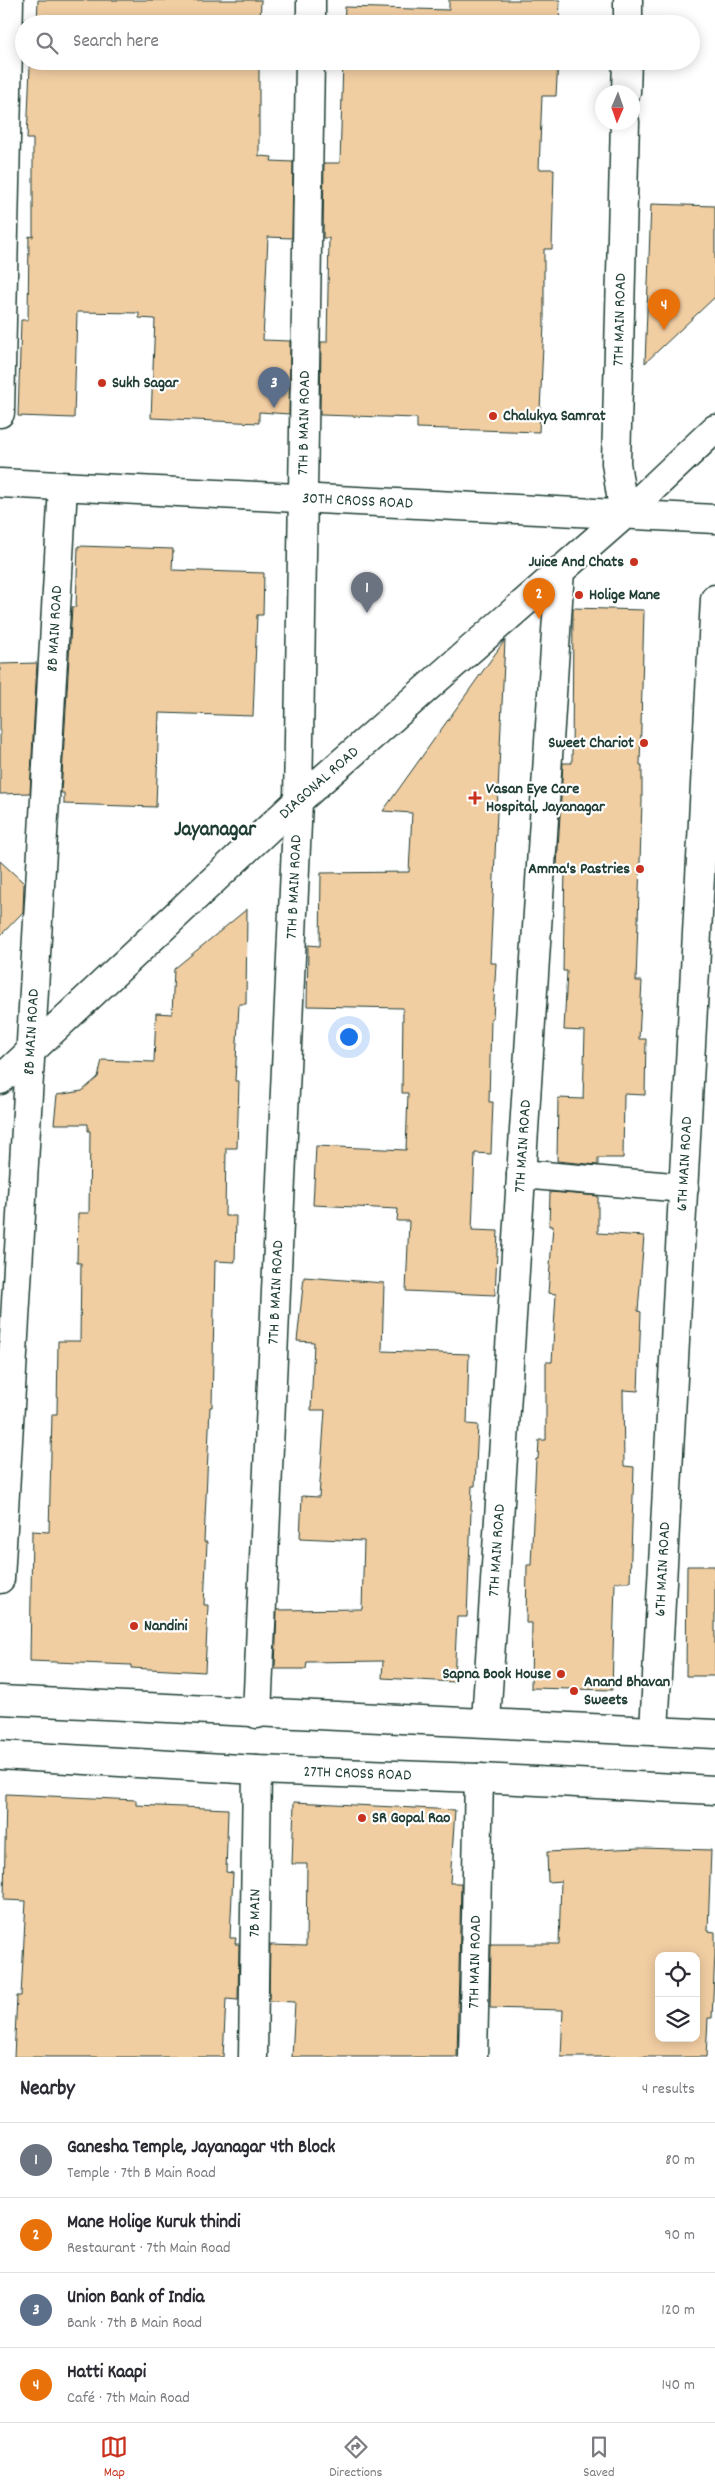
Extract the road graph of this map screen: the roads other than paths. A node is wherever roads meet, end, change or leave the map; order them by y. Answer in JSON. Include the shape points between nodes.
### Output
{"nodes":[{"id":1,"x":9,"y":0,"type":"edge"},
{"id":2,"x":311,"y":0,"type":"edge"},
{"id":3,"x":628,"y":0,"type":"edge"},
{"id":4,"x":310,"y":15,"type":"edge"},
{"id":5,"x":628,"y":15,"type":"edge"},
{"id":6,"x":310,"y":70,"type":"edge"},
{"id":7,"x":626,"y":70,"type":"edge"},
{"id":8,"x":626,"y":85,"type":"edge"},
{"id":9,"x":625,"y":130,"type":"edge"},
{"id":10,"x":0,"y":413,"type":"edge"},
{"id":11,"x":715,"y":429,"type":"edge"},
{"id":12,"x":0,"y":483,"type":"edge"},
{"id":13,"x":62,"y":487,"type":"junction"},
{"id":14,"x":302,"y":498,"type":"junction"},
{"id":15,"x":624,"y":515,"type":"junction"},
{"id":16,"x":715,"y":519,"type":"edge"},
{"id":17,"x":560,"y":570,"type":"junction"},
{"id":18,"x":715,"y":599,"type":"edge"},
{"id":19,"x":298,"y":801,"type":"junction"},
{"id":20,"x":32,"y":1050,"type":"junction"},
{"id":21,"x":0,"y":1080,"type":"edge"},
{"id":22,"x":520,"y":1174,"type":"junction"},
{"id":23,"x":684,"y":1188,"type":"junction"},
{"id":24,"x":0,"y":1579,"type":"edge"},
{"id":25,"x":0,"y":1700,"type":"edge"},
{"id":26,"x":257,"y":1714,"type":"junction"},
{"id":27,"x":486,"y":1721,"type":"junction"},
{"id":28,"x":654,"y":1731,"type":"junction"},
{"id":29,"x":715,"y":1734,"type":"edge"},
{"id":30,"x":0,"y":1755,"type":"edge"},
{"id":31,"x":257,"y":1770,"type":"junction"},
{"id":32,"x":479,"y":1778,"type":"junction"},
{"id":33,"x":715,"y":1790,"type":"edge"},
{"id":34,"x":253,"y":2057,"type":"edge"},
{"id":35,"x":473,"y":2057,"type":"edge"}],
"edges":[{"from":1,"to":10,"type":"street"},
{"from":2,"to":4,"type":"street"},
{"from":3,"to":5,"type":"street"},
{"from":6,"to":14,"type":"street","name":"7TH B MAIN ROAD"},
{"from":7,"to":8,"type":"street"},
{"from":9,"to":15,"type":"street","name":"7TH MAIN ROAD","via":[[616,463]]},
{"from":11,"to":15,"type":"street","name":"DIAGONAL ROAD"},
{"from":12,"to":13,"type":"street","name":"30TH CROSS ROAD"},
{"from":13,"to":14,"type":"street","name":"30TH CROSS ROAD"},
{"from":13,"to":20,"type":"street","name":"8B MAIN ROAD"},
{"from":14,"to":15,"type":"street","name":"30TH CROSS ROAD"},
{"from":14,"to":19,"type":"street","name":"7TH B MAIN ROAD"},
{"from":15,"to":16,"type":"street","name":"30TH CROSS ROAD"},
{"from":15,"to":17,"type":"street","name":"DIAGONAL ROAD"},
{"from":17,"to":19,"type":"street","name":"DIAGONAL ROAD"},
{"from":17,"to":22,"type":"street","name":"7TH MAIN ROAD"},
{"from":18,"to":23,"type":"street","name":"6TH MAIN ROAD"},
{"from":19,"to":20,"type":"street","name":"DIAGONAL ROAD"},
{"from":19,"to":26,"type":"street","name":"7TH B MAIN ROAD"},
{"from":20,"to":21,"type":"street","name":"DIAGONAL ROAD"},
{"from":20,"to":24,"type":"street","name":"8B MAIN ROAD"},
{"from":22,"to":23,"type":"street"},
{"from":22,"to":27,"type":"street","name":"7TH MAIN ROAD"},
{"from":23,"to":28,"type":"street","name":"6TH MAIN ROAD"},
{"from":25,"to":26,"type":"street"},
{"from":26,"to":27,"type":"street"},
{"from":27,"to":28,"type":"street"},
{"from":28,"to":29,"type":"street"},
{"from":30,"to":31,"type":"street","name":"27TH CROSS ROAD"},
{"from":31,"to":32,"type":"street","name":"27TH CROSS ROAD"},
{"from":31,"to":34,"type":"street","name":"7B MAIN"},
{"from":32,"to":33,"type":"street","name":"27TH CROSS ROAD"},
{"from":32,"to":35,"type":"street","name":"7TH MAIN ROAD"}]}
